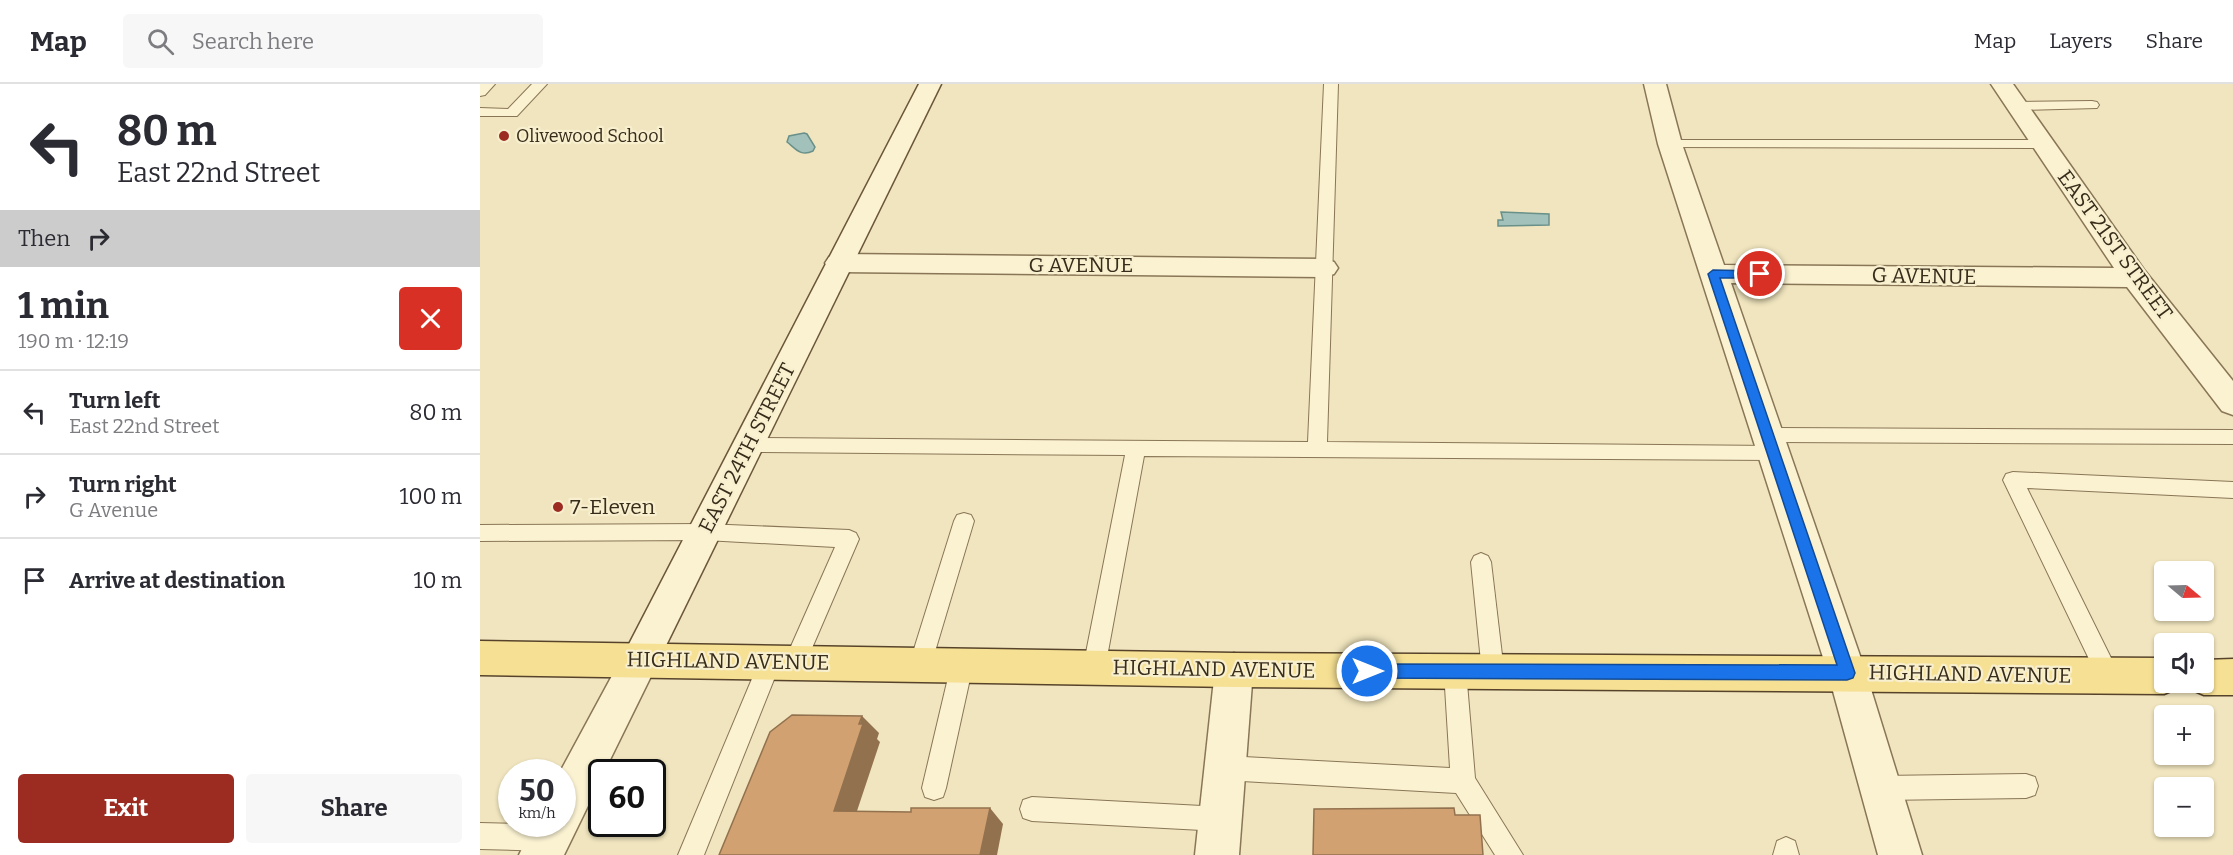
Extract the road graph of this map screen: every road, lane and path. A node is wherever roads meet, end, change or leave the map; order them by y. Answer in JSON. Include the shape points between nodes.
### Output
{"nodes":[{"id":1,"x":488,"y":84,"type":"edge"},
{"id":2,"x":540,"y":84,"type":"edge"},
{"id":3,"x":930,"y":84,"type":"edge"},
{"id":4,"x":1331,"y":84,"type":"edge"},
{"id":5,"x":1655,"y":84,"type":"edge"},
{"id":6,"x":2002,"y":84,"type":"edge"},
{"id":7,"x":480,"y":92,"type":"edge"},
{"id":8,"x":2092,"y":105,"type":"dead end"},
{"id":9,"x":2017,"y":106,"type":"junction"},
{"id":10,"x":480,"y":112,"type":"edge"},
{"id":11,"x":1670,"y":144,"type":"junction"},
{"id":12,"x":2042,"y":144,"type":"junction"},
{"id":13,"x":839,"y":263,"type":"junction"},
{"id":14,"x":1324,"y":268,"type":"junction"},
{"id":15,"x":1713,"y":274,"type":"junction"},
{"id":16,"x":2135,"y":278,"type":"junction"},
{"id":17,"x":2233,"y":403,"type":"edge"},
{"id":18,"x":2233,"y":437,"type":"edge"},
{"id":19,"x":1771,"y":444,"type":"junction"},
{"id":20,"x":749,"y":445,"type":"junction"},
{"id":21,"x":1136,"y":448,"type":"junction"},
{"id":22,"x":1317,"y":450,"type":"junction"},
{"id":23,"x":2233,"y":489,"type":"edge"},
{"id":24,"x":964,"y":521,"type":"dead end"},
{"id":25,"x":705,"y":532,"type":"junction"},
{"id":26,"x":480,"y":533,"type":"edge"},
{"id":27,"x":1481,"y":562,"type":"dead end"},
{"id":28,"x":480,"y":658,"type":"edge"},
{"id":29,"x":640,"y":660,"type":"junction"},
{"id":30,"x":782,"y":662,"type":"junction"},
{"id":31,"x":920,"y":665,"type":"junction"},
{"id":32,"x":962,"y":665,"type":"junction"},
{"id":33,"x":1094,"y":668,"type":"junction"},
{"id":34,"x":1234,"y":670,"type":"junction"},
{"id":35,"x":1455,"y":671,"type":"junction"},
{"id":36,"x":1493,"y":672,"type":"junction"},
{"id":37,"x":1847,"y":673,"type":"junction"},
{"id":38,"x":2108,"y":675,"type":"junction"},
{"id":39,"x":2154,"y":676,"type":"edge"},
{"id":40,"x":2214,"y":677,"type":"edge"},
{"id":41,"x":2233,"y":677,"type":"edge"},
{"id":42,"x":1225,"y":768,"type":"junction"},
{"id":43,"x":1463,"y":781,"type":"junction"},
{"id":44,"x":576,"y":785,"type":"edge"},
{"id":45,"x":2026,"y":786,"type":"dead end"},
{"id":46,"x":934,"y":788,"type":"dead end"},
{"id":47,"x":1881,"y":788,"type":"junction"},
{"id":48,"x":1032,"y":810,"type":"dead end"},
{"id":49,"x":498,"y":835,"type":"edge"},
{"id":50,"x":480,"y":836,"type":"edge"},
{"id":51,"x":1219,"y":837,"type":"edge"},
{"id":52,"x":691,"y":855,"type":"edge"},
{"id":53,"x":1510,"y":855,"type":"edge"},
{"id":54,"x":1900,"y":855,"type":"edge"}],
"edges":[{"from":1,"to":7,"type":"lane"},
{"from":2,"to":10,"type":"lane","via":[[512,113]]},
{"from":3,"to":13,"type":"street","name":"EAST 24TH STREET"},
{"from":4,"to":14,"type":"lane"},
{"from":5,"to":11,"type":"street"},
{"from":6,"to":9,"type":"street","name":"EAST 21ST STREET"},
{"from":8,"to":9,"type":"lane"},
{"from":9,"to":12,"type":"street","name":"EAST 21ST STREET"},
{"from":11,"to":12,"type":"lane"},
{"from":11,"to":15,"type":"street"},
{"from":12,"to":16,"type":"street","name":"EAST 21ST STREET"},
{"from":13,"to":14,"type":"street","name":"G AVENUE"},
{"from":13,"to":20,"type":"street","name":"EAST 24TH STREET"},
{"from":14,"to":22,"type":"lane"},
{"from":15,"to":16,"type":"street","name":"G AVENUE"},
{"from":15,"to":19,"type":"street"},
{"from":16,"to":17,"type":"street","name":"EAST 21ST STREET"},
{"from":18,"to":19,"type":"lane"},
{"from":19,"to":22,"type":"lane"},
{"from":19,"to":37,"type":"street"},
{"from":20,"to":21,"type":"lane"},
{"from":20,"to":25,"type":"street","name":"EAST 24TH STREET"},
{"from":21,"to":22,"type":"lane"},
{"from":21,"to":33,"type":"lane"},
{"from":23,"to":38,"type":"lane","via":[[2013,480]]},
{"from":24,"to":31,"type":"lane"},
{"from":25,"to":26,"type":"lane"},
{"from":25,"to":29,"type":"street","name":"EAST 24TH STREET"},
{"from":25,"to":30,"type":"lane","via":[[849,539]]},
{"from":27,"to":36,"type":"lane"},
{"from":28,"to":29,"type":"main road","name":"HIGHLAND AVENUE"},
{"from":29,"to":30,"type":"main road","name":"HIGHLAND AVENUE"},
{"from":29,"to":44,"type":"street","name":"EAST 24TH STREET"},
{"from":30,"to":31,"type":"main road","name":"HIGHLAND AVENUE"},
{"from":30,"to":52,"type":"lane"},
{"from":31,"to":32,"type":"main road","name":"HIGHLAND AVENUE"},
{"from":32,"to":33,"type":"main road","name":"HIGHLAND AVENUE"},
{"from":32,"to":46,"type":"lane"},
{"from":33,"to":34,"type":"main road","name":"HIGHLAND AVENUE"},
{"from":34,"to":35,"type":"main road","name":"HIGHLAND AVENUE"},
{"from":34,"to":42,"type":"street"},
{"from":35,"to":36,"type":"main road","name":"HIGHLAND AVENUE"},
{"from":35,"to":43,"type":"lane"},
{"from":36,"to":37,"type":"main road","name":"HIGHLAND AVENUE"},
{"from":37,"to":38,"type":"main road","name":"HIGHLAND AVENUE"},
{"from":37,"to":47,"type":"street"},
{"from":38,"to":39,"type":"main road","name":"HIGHLAND AVENUE"},
{"from":40,"to":41,"type":"main road"},
{"from":42,"to":43,"type":"lane"},
{"from":42,"to":51,"type":"street"},
{"from":43,"to":53,"type":"lane"},
{"from":45,"to":47,"type":"lane"},
{"from":47,"to":54,"type":"street"},
{"from":48,"to":51,"type":"lane"},
{"from":49,"to":50,"type":"lane"}]}
